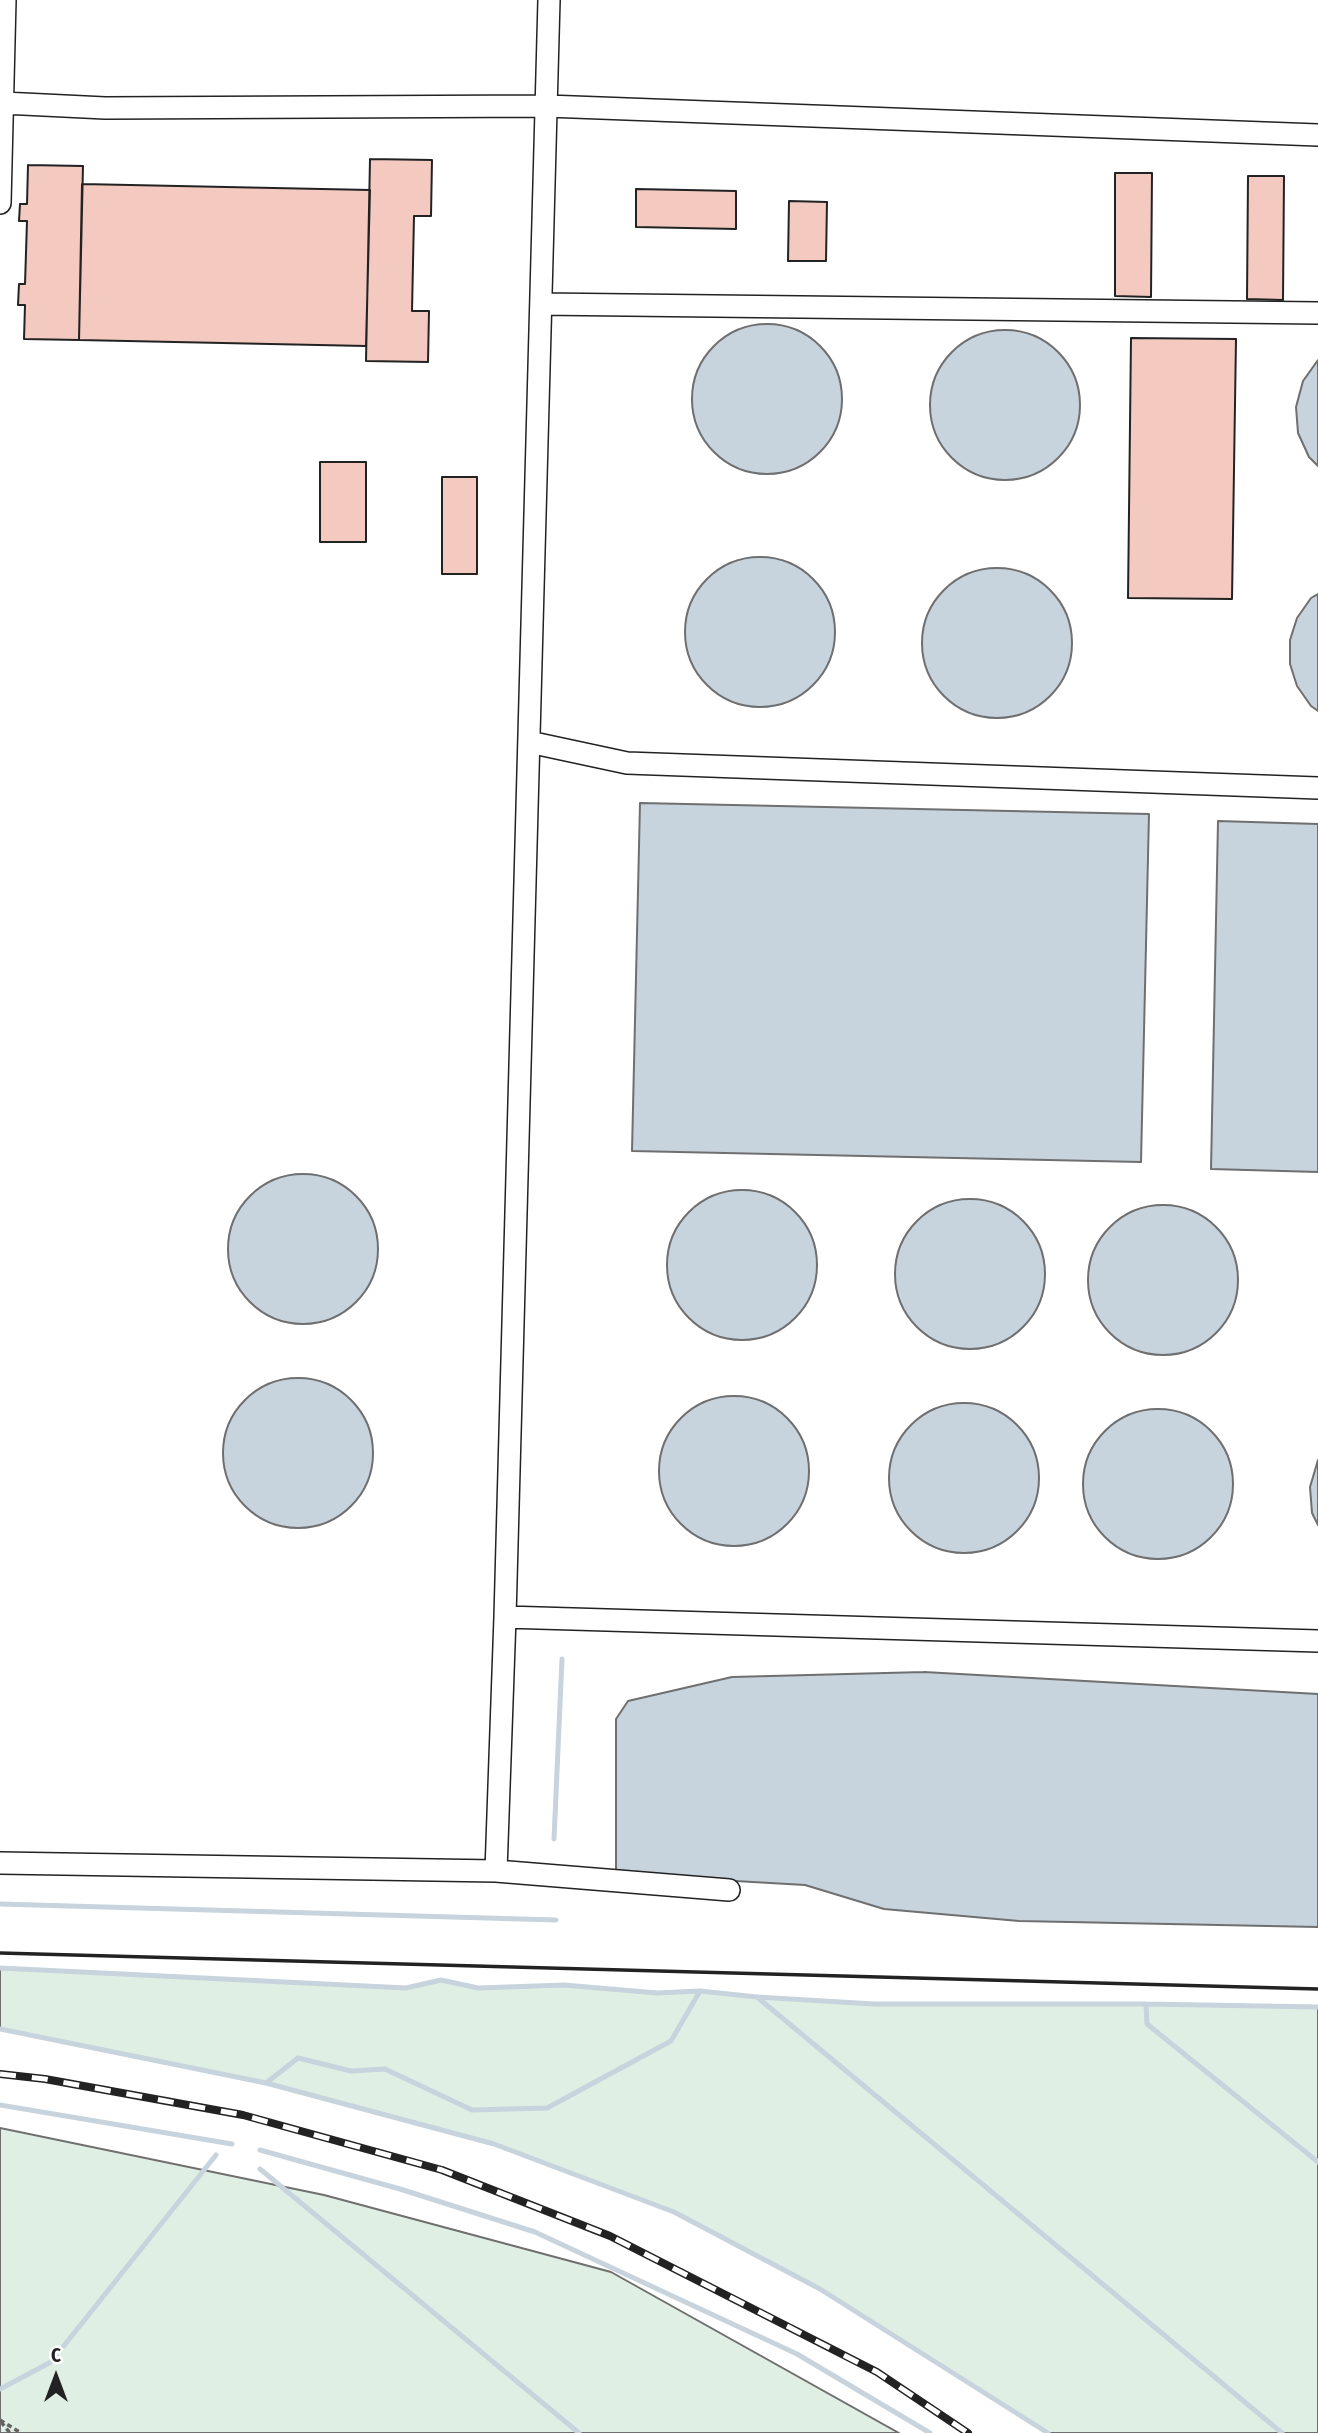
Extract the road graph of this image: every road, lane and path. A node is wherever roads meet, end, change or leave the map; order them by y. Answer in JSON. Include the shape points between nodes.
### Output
{"nodes":[{"id":1,"x":5,"y":0,"type":"edge"},
{"id":2,"x":550,"y":0,"type":"edge"},
{"id":3,"x":3,"y":103,"type":"junction"},
{"id":4,"x":547,"y":106,"type":"junction"},
{"id":5,"x":1318,"y":135,"type":"edge"},
{"id":6,"x":0,"y":203,"type":"edge"},
{"id":7,"x":541,"y":304,"type":"junction"},
{"id":8,"x":1318,"y":313,"type":"edge"},
{"id":9,"x":529,"y":742,"type":"junction"},
{"id":10,"x":1318,"y":788,"type":"edge"},
{"id":11,"x":505,"y":1617,"type":"junction"},
{"id":12,"x":1318,"y":1641,"type":"edge"},
{"id":13,"x":0,"y":1863,"type":"edge"},
{"id":14,"x":496,"y":1871,"type":"junction"},
{"id":15,"x":729,"y":1890,"type":"dead end"},
{"id":16,"x":0,"y":2421,"type":"edge"},
{"id":17,"x":10,"y":2433,"type":"edge"},
{"id":18,"x":21,"y":2433,"type":"edge"}],
"edges":[{"from":1,"to":3,"type":"lane"},
{"from":2,"to":4,"type":"lane"},
{"from":3,"to":4,"type":"lane","via":[[105,108]]},
{"from":3,"to":6,"type":"lane"},
{"from":4,"to":5,"type":"lane"},
{"from":4,"to":7,"type":"lane"},
{"from":7,"to":8,"type":"lane"},
{"from":7,"to":9,"type":"lane"},
{"from":9,"to":10,"type":"lane","via":[[627,762]]},
{"from":9,"to":11,"type":"lane"},
{"from":11,"to":12,"type":"lane"},
{"from":11,"to":14,"type":"lane"},
{"from":13,"to":14,"type":"lane"},
{"from":14,"to":15,"type":"lane"},
{"from":16,"to":17,"type":"path"},
{"from":16,"to":18,"type":"path"}]}
